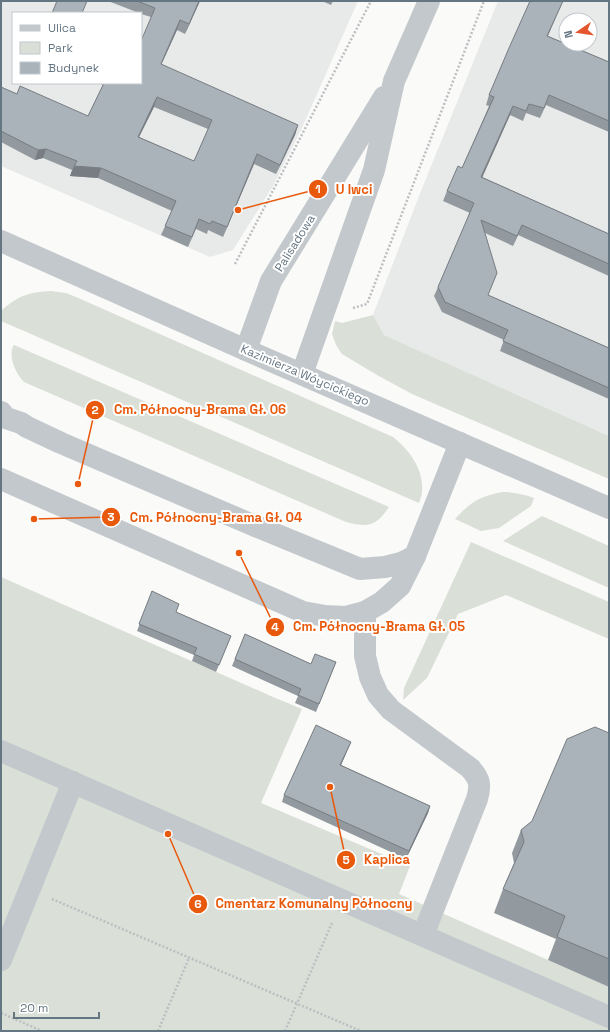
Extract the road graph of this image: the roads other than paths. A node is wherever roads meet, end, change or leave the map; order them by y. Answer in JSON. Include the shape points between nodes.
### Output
{"nodes":[{"id":1,"x":429,"y":1,"type":"edge"},
{"id":2,"x":394,"y":81,"type":"junction"},
{"id":3,"x":1,"y":241,"type":"edge"},
{"id":4,"x":246,"y":350,"type":"junction"},
{"id":5,"x":302,"y":374,"type":"junction"},
{"id":6,"x":1,"y":412,"type":"edge"},
{"id":7,"x":460,"y":443,"type":"junction"},
{"id":8,"x":1,"y":479,"type":"edge"},
{"id":9,"x":609,"y":508,"type":"edge"},
{"id":10,"x":414,"y":556,"type":"junction"},
{"id":11,"x":365,"y":612,"type":"junction"},
{"id":12,"x":1,"y":751,"type":"edge"},
{"id":13,"x":73,"y":782,"type":"junction"},
{"id":14,"x":423,"y":935,"type":"junction"},
{"id":15,"x":1,"y":960,"type":"edge"},
{"id":16,"x":609,"y":1017,"type":"edge"}],
"edges":[{"from":1,"to":2,"type":"street","name":"Palisadowa"},
{"from":2,"to":4,"type":"street","name":"Palisadowa","via":[[271,281]]},
{"from":2,"to":5,"type":"street","name":"Palisadowa","via":[[374,170]]},
{"from":3,"to":4,"type":"street","name":"Kazimierza Wóycickiego"},
{"from":4,"to":5,"type":"street","name":"Kazimierza Wóycickiego"},
{"from":5,"to":7,"type":"street","name":"Kazimierza Wóycickiego"},
{"from":6,"to":10,"type":"street","via":[[6,418],[68,446],[248,524],[360,569],[385,567]]},
{"from":7,"to":9,"type":"street","name":"Kazimierza Wóycickiego"},
{"from":7,"to":10,"type":"street"},
{"from":8,"to":11,"type":"street","via":[[303,612],[346,617]]},
{"from":10,"to":11,"type":"street","via":[[400,586],[382,602]]},
{"from":11,"to":14,"type":"street","via":[[365,656],[378,695],[390,710],[470,768],[479,783],[477,799]]},
{"from":12,"to":13,"type":"street"},
{"from":13,"to":14,"type":"street"},
{"from":13,"to":15,"type":"street"},
{"from":14,"to":16,"type":"street"}]}
